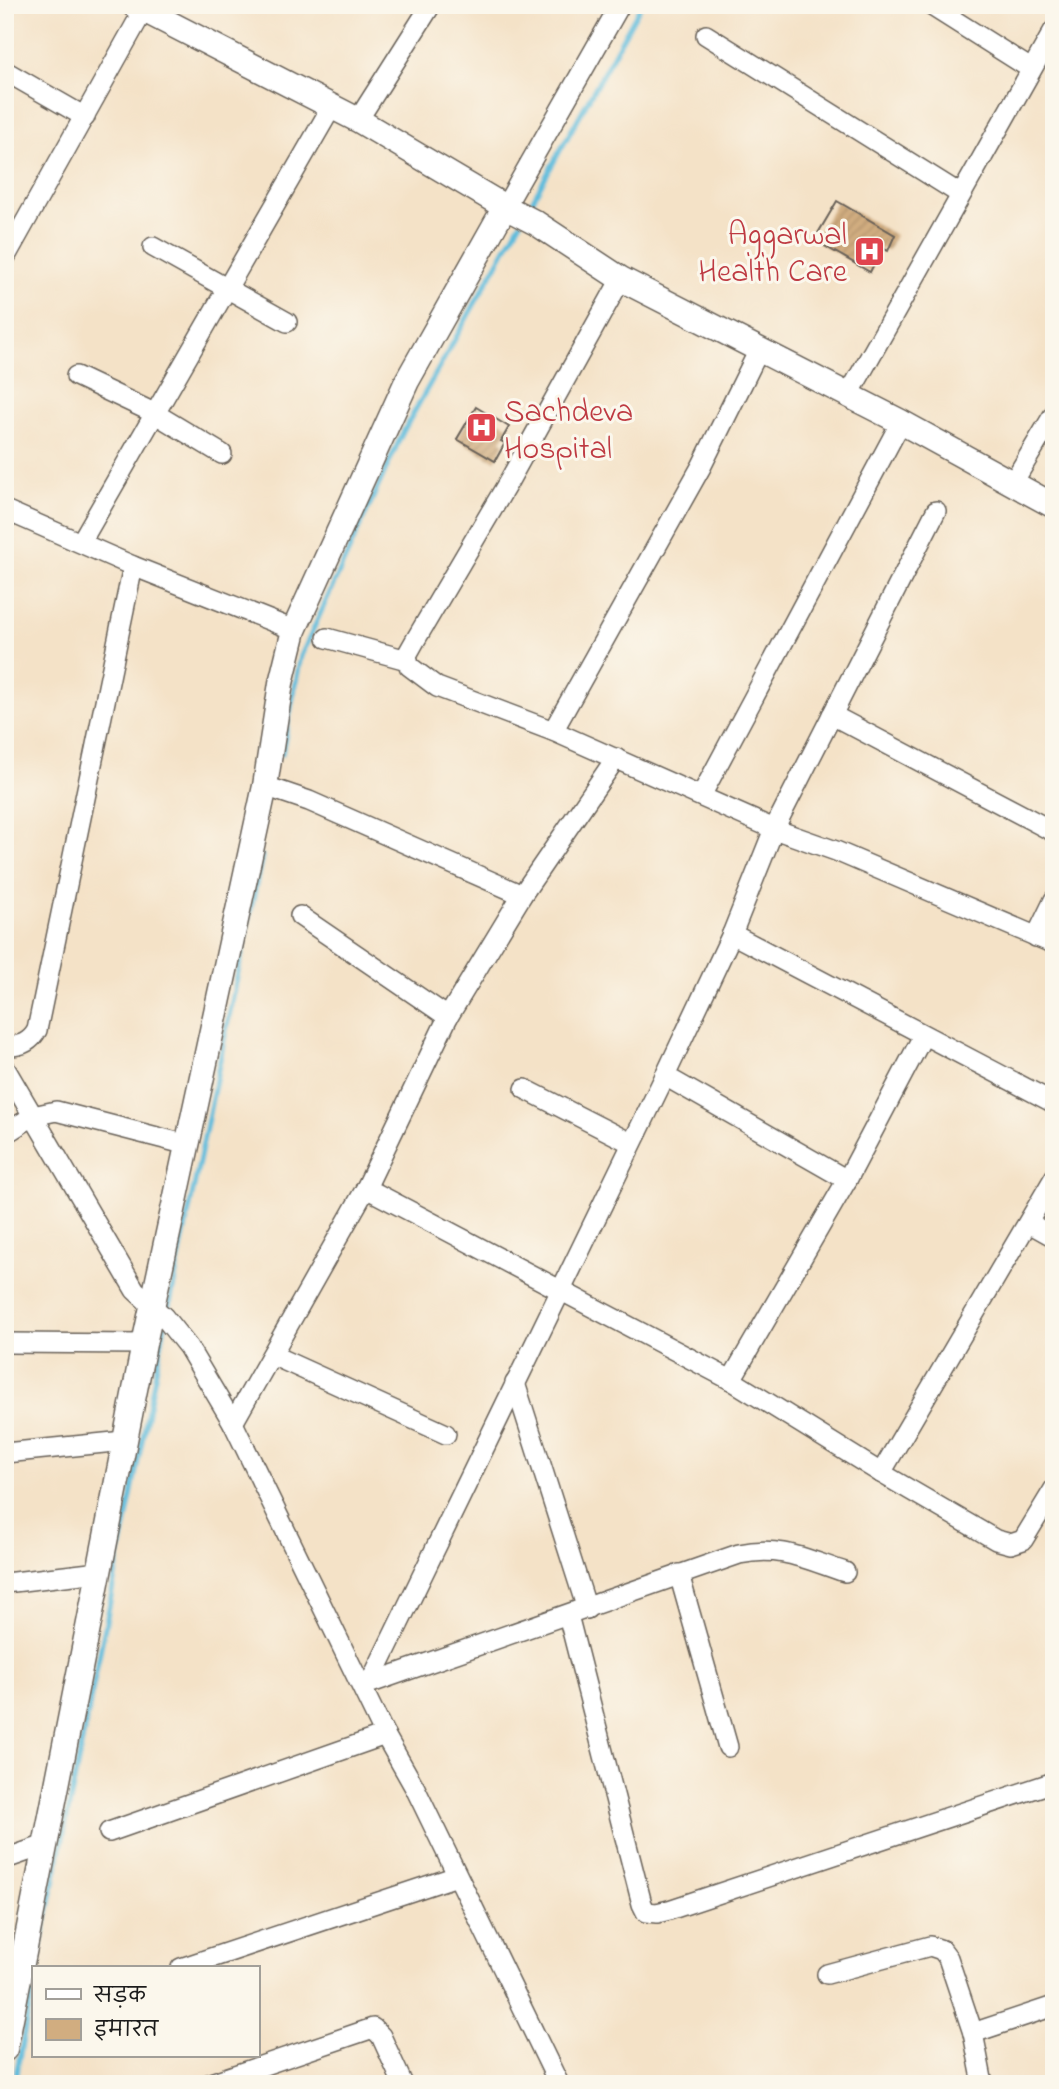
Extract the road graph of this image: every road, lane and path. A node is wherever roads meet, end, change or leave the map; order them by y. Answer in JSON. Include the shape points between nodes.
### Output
{"nodes":[{"id":1,"x":431,"y":5,"type":"edge"},
{"id":2,"x":620,"y":5,"type":"edge"},
{"id":3,"x":930,"y":5,"type":"edge"},
{"id":4,"x":139,"y":8,"type":"edge"},
{"id":5,"x":1054,"y":30,"type":"edge"},
{"id":6,"x":706,"y":35,"type":"dead end"},
{"id":7,"x":1031,"y":69,"type":"junction"},
{"id":8,"x":5,"y":71,"type":"edge"},
{"id":9,"x":331,"y":108,"type":"junction"},
{"id":10,"x":85,"y":117,"type":"junction"},
{"id":11,"x":358,"y":120,"type":"junction"},
{"id":12,"x":960,"y":194,"type":"junction"},
{"id":13,"x":519,"y":214,"type":"junction"},
{"id":14,"x":11,"y":234,"type":"edge"},
{"id":15,"x":153,"y":247,"type":"dead end"},
{"id":16,"x":5,"y":258,"type":"edge"},
{"id":17,"x":621,"y":279,"type":"junction"},
{"id":18,"x":227,"y":287,"type":"junction"},
{"id":19,"x":286,"y":322,"type":"dead end"},
{"id":20,"x":759,"y":350,"type":"junction"},
{"id":21,"x":76,"y":376,"type":"dead end"},
{"id":22,"x":848,"y":396,"type":"junction"},
{"id":23,"x":154,"y":413,"type":"junction"},
{"id":24,"x":1054,"y":414,"type":"edge"},
{"id":25,"x":901,"y":422,"type":"junction"},
{"id":26,"x":222,"y":454,"type":"dead end"},
{"id":27,"x":1012,"y":484,"type":"junction"},
{"id":28,"x":1054,"y":506,"type":"edge"},
{"id":29,"x":5,"y":510,"type":"edge"},
{"id":30,"x":936,"y":511,"type":"dead end"},
{"id":31,"x":81,"y":541,"type":"junction"},
{"id":32,"x":133,"y":566,"type":"junction"},
{"id":33,"x":294,"y":630,"type":"junction"},
{"id":34,"x":327,"y":638,"type":"dead end"},
{"id":35,"x":407,"y":660,"type":"junction"},
{"id":36,"x":832,"y":715,"type":"junction"},
{"id":37,"x":553,"y":731,"type":"junction"},
{"id":38,"x":616,"y":758,"type":"junction"},
{"id":39,"x":269,"y":787,"type":"junction"},
{"id":40,"x":701,"y":796,"type":"junction"},
{"id":41,"x":774,"y":829,"type":"junction"},
{"id":42,"x":1054,"y":832,"type":"edge"},
{"id":43,"x":522,"y":895,"type":"junction"},
{"id":44,"x":1054,"y":900,"type":"edge"},
{"id":45,"x":300,"y":916,"type":"dead end"},
{"id":46,"x":732,"y":934,"type":"junction"},
{"id":47,"x":1045,"y":940,"type":"edge"},
{"id":48,"x":448,"y":1017,"type":"junction"},
{"id":49,"x":923,"y":1036,"type":"junction"},
{"id":50,"x":5,"y":1046,"type":"edge"},
{"id":51,"x":5,"y":1068,"type":"edge"},
{"id":52,"x":665,"y":1076,"type":"junction"},
{"id":53,"x":525,"y":1089,"type":"dead end"},
{"id":54,"x":1054,"y":1103,"type":"edge"},
{"id":55,"x":33,"y":1116,"type":"junction"},
{"id":56,"x":5,"y":1134,"type":"edge"},
{"id":57,"x":631,"y":1143,"type":"junction"},
{"id":58,"x":187,"y":1145,"type":"junction"},
{"id":59,"x":1054,"y":1178,"type":"edge"},
{"id":60,"x":846,"y":1180,"type":"junction"},
{"id":61,"x":366,"y":1188,"type":"junction"},
{"id":62,"x":1029,"y":1223,"type":"junction"},
{"id":63,"x":1054,"y":1237,"type":"edge"},
{"id":64,"x":560,"y":1289,"type":"junction"},
{"id":65,"x":158,"y":1313,"type":"junction"},
{"id":66,"x":5,"y":1343,"type":"edge"},
{"id":67,"x":144,"y":1344,"type":"junction"},
{"id":68,"x":272,"y":1355,"type":"junction"},
{"id":69,"x":731,"y":1380,"type":"junction"},
{"id":70,"x":516,"y":1383,"type":"junction"},
{"id":71,"x":233,"y":1423,"type":"junction"},
{"id":72,"x":446,"y":1434,"type":"dead end"},
{"id":73,"x":124,"y":1441,"type":"junction"},
{"id":74,"x":5,"y":1453,"type":"edge"},
{"id":75,"x":881,"y":1474,"type":"junction"},
{"id":76,"x":1054,"y":1489,"type":"edge"},
{"id":77,"x":99,"y":1572,"type":"junction"},
{"id":78,"x":845,"y":1572,"type":"dead end"},
{"id":79,"x":679,"y":1574,"type":"junction"},
{"id":80,"x":5,"y":1583,"type":"edge"},
{"id":81,"x":578,"y":1612,"type":"junction"},
{"id":82,"x":366,"y":1684,"type":"junction"},
{"id":83,"x":385,"y":1735,"type":"junction"},
{"id":84,"x":728,"y":1747,"type":"dead end"},
{"id":85,"x":1054,"y":1782,"type":"edge"},
{"id":86,"x":109,"y":1832,"type":"dead end"},
{"id":87,"x":46,"y":1845,"type":"junction"},
{"id":88,"x":5,"y":1859,"type":"edge"},
{"id":89,"x":457,"y":1876,"type":"junction"},
{"id":90,"x":187,"y":1966,"type":"edge"},
{"id":91,"x":827,"y":1974,"type":"dead end"},
{"id":92,"x":1054,"y":2006,"type":"edge"},
{"id":93,"x":973,"y":2033,"type":"junction"},
{"id":94,"x":5,"y":2049,"type":"edge"},
{"id":95,"x":245,"y":2078,"type":"edge"},
{"id":96,"x":208,"y":2084,"type":"edge"},
{"id":97,"x":403,"y":2084,"type":"edge"},
{"id":98,"x":559,"y":2084,"type":"edge"},
{"id":99,"x":984,"y":2084,"type":"edge"}],
"edges":[{"from":1,"to":11,"type":"street"},
{"from":2,"to":13,"type":"street"},
{"from":3,"to":7,"type":"street"},
{"from":4,"to":9,"type":"street"},
{"from":4,"to":10,"type":"street"},
{"from":5,"to":7,"type":"street"},
{"from":6,"to":12,"type":"street"},
{"from":7,"to":12,"type":"street"},
{"from":8,"to":10,"type":"street"},
{"from":9,"to":11,"type":"street"},
{"from":9,"to":18,"type":"street"},
{"from":10,"to":14,"type":"street"},
{"from":11,"to":13,"type":"street"},
{"from":12,"to":22,"type":"street"},
{"from":13,"to":17,"type":"street"},
{"from":13,"to":33,"type":"street","via":[[407,381]]},
{"from":14,"to":16,"type":"street"},
{"from":15,"to":18,"type":"street"},
{"from":17,"to":20,"type":"street"},
{"from":17,"to":35,"type":"street"},
{"from":18,"to":19,"type":"street"},
{"from":18,"to":23,"type":"street"},
{"from":20,"to":22,"type":"street"},
{"from":20,"to":37,"type":"street","via":[[701,467]]},
{"from":21,"to":23,"type":"street"},
{"from":22,"to":25,"type":"street"},
{"from":23,"to":26,"type":"street"},
{"from":23,"to":31,"type":"street"},
{"from":24,"to":27,"type":"street"},
{"from":25,"to":27,"type":"street"},
{"from":25,"to":40,"type":"street"},
{"from":27,"to":28,"type":"street"},
{"from":29,"to":31,"type":"street"},
{"from":30,"to":36,"type":"street"},
{"from":31,"to":32,"type":"street"},
{"from":32,"to":33,"type":"street"},
{"from":32,"to":50,"type":"street","via":[[37,1030],[28,1042]]},
{"from":33,"to":39,"type":"street","via":[[281,683]]},
{"from":34,"to":35,"type":"street"},
{"from":35,"to":37,"type":"street","via":[[437,687]]},
{"from":36,"to":41,"type":"street"},
{"from":36,"to":42,"type":"street"},
{"from":37,"to":38,"type":"street"},
{"from":38,"to":40,"type":"street"},
{"from":38,"to":43,"type":"street"},
{"from":39,"to":43,"type":"street"},
{"from":39,"to":58,"type":"street"},
{"from":40,"to":41,"type":"street"},
{"from":41,"to":46,"type":"street"},
{"from":41,"to":47,"type":"street"},
{"from":43,"to":48,"type":"street"},
{"from":44,"to":47,"type":"street"},
{"from":45,"to":48,"type":"street"},
{"from":46,"to":49,"type":"street"},
{"from":46,"to":52,"type":"street"},
{"from":48,"to":61,"type":"street"},
{"from":49,"to":54,"type":"street"},
{"from":49,"to":60,"type":"street"},
{"from":51,"to":55,"type":"street"},
{"from":52,"to":57,"type":"street"},
{"from":52,"to":60,"type":"street"},
{"from":53,"to":57,"type":"street"},
{"from":55,"to":56,"type":"street"},
{"from":55,"to":58,"type":"street","via":[[68,1113]]},
{"from":55,"to":65,"type":"street","via":[[135,1290]]},
{"from":57,"to":64,"type":"street"},
{"from":58,"to":65,"type":"street"},
{"from":59,"to":62,"type":"street"},
{"from":60,"to":69,"type":"street"},
{"from":61,"to":64,"type":"street"},
{"from":61,"to":68,"type":"street"},
{"from":62,"to":63,"type":"street"},
{"from":62,"to":75,"type":"street"},
{"from":64,"to":69,"type":"street"},
{"from":64,"to":70,"type":"street"},
{"from":65,"to":67,"type":"street"},
{"from":65,"to":71,"type":"street","via":[[188,1347]]},
{"from":66,"to":67,"type":"street"},
{"from":67,"to":73,"type":"street"},
{"from":68,"to":71,"type":"street"},
{"from":68,"to":72,"type":"street"},
{"from":69,"to":75,"type":"street"},
{"from":70,"to":81,"type":"street"},
{"from":70,"to":82,"type":"street"},
{"from":71,"to":82,"type":"street"},
{"from":73,"to":74,"type":"street"},
{"from":73,"to":77,"type":"street"},
{"from":75,"to":76,"type":"street","via":[[996,1540],[1012,1544],[1030,1531]]},
{"from":77,"to":80,"type":"street"},
{"from":77,"to":87,"type":"street"},
{"from":78,"to":79,"type":"street","via":[[778,1550],[760,1550]]},
{"from":79,"to":81,"type":"street"},
{"from":79,"to":84,"type":"street"},
{"from":81,"to":82,"type":"street"},
{"from":81,"to":85,"type":"street","via":[[646,1912],[669,1910]]},
{"from":82,"to":83,"type":"street"},
{"from":83,"to":86,"type":"street"},
{"from":83,"to":89,"type":"street"},
{"from":87,"to":88,"type":"street"},
{"from":87,"to":94,"type":"street"},
{"from":89,"to":90,"type":"street"},
{"from":89,"to":98,"type":"street"},
{"from":91,"to":93,"type":"street","via":[[936,1947],[948,1958]]},
{"from":92,"to":93,"type":"street"},
{"from":93,"to":99,"type":"street"},
{"from":95,"to":96,"type":"street"},
{"from":95,"to":97,"type":"street","via":[[373,2028]]}]}
